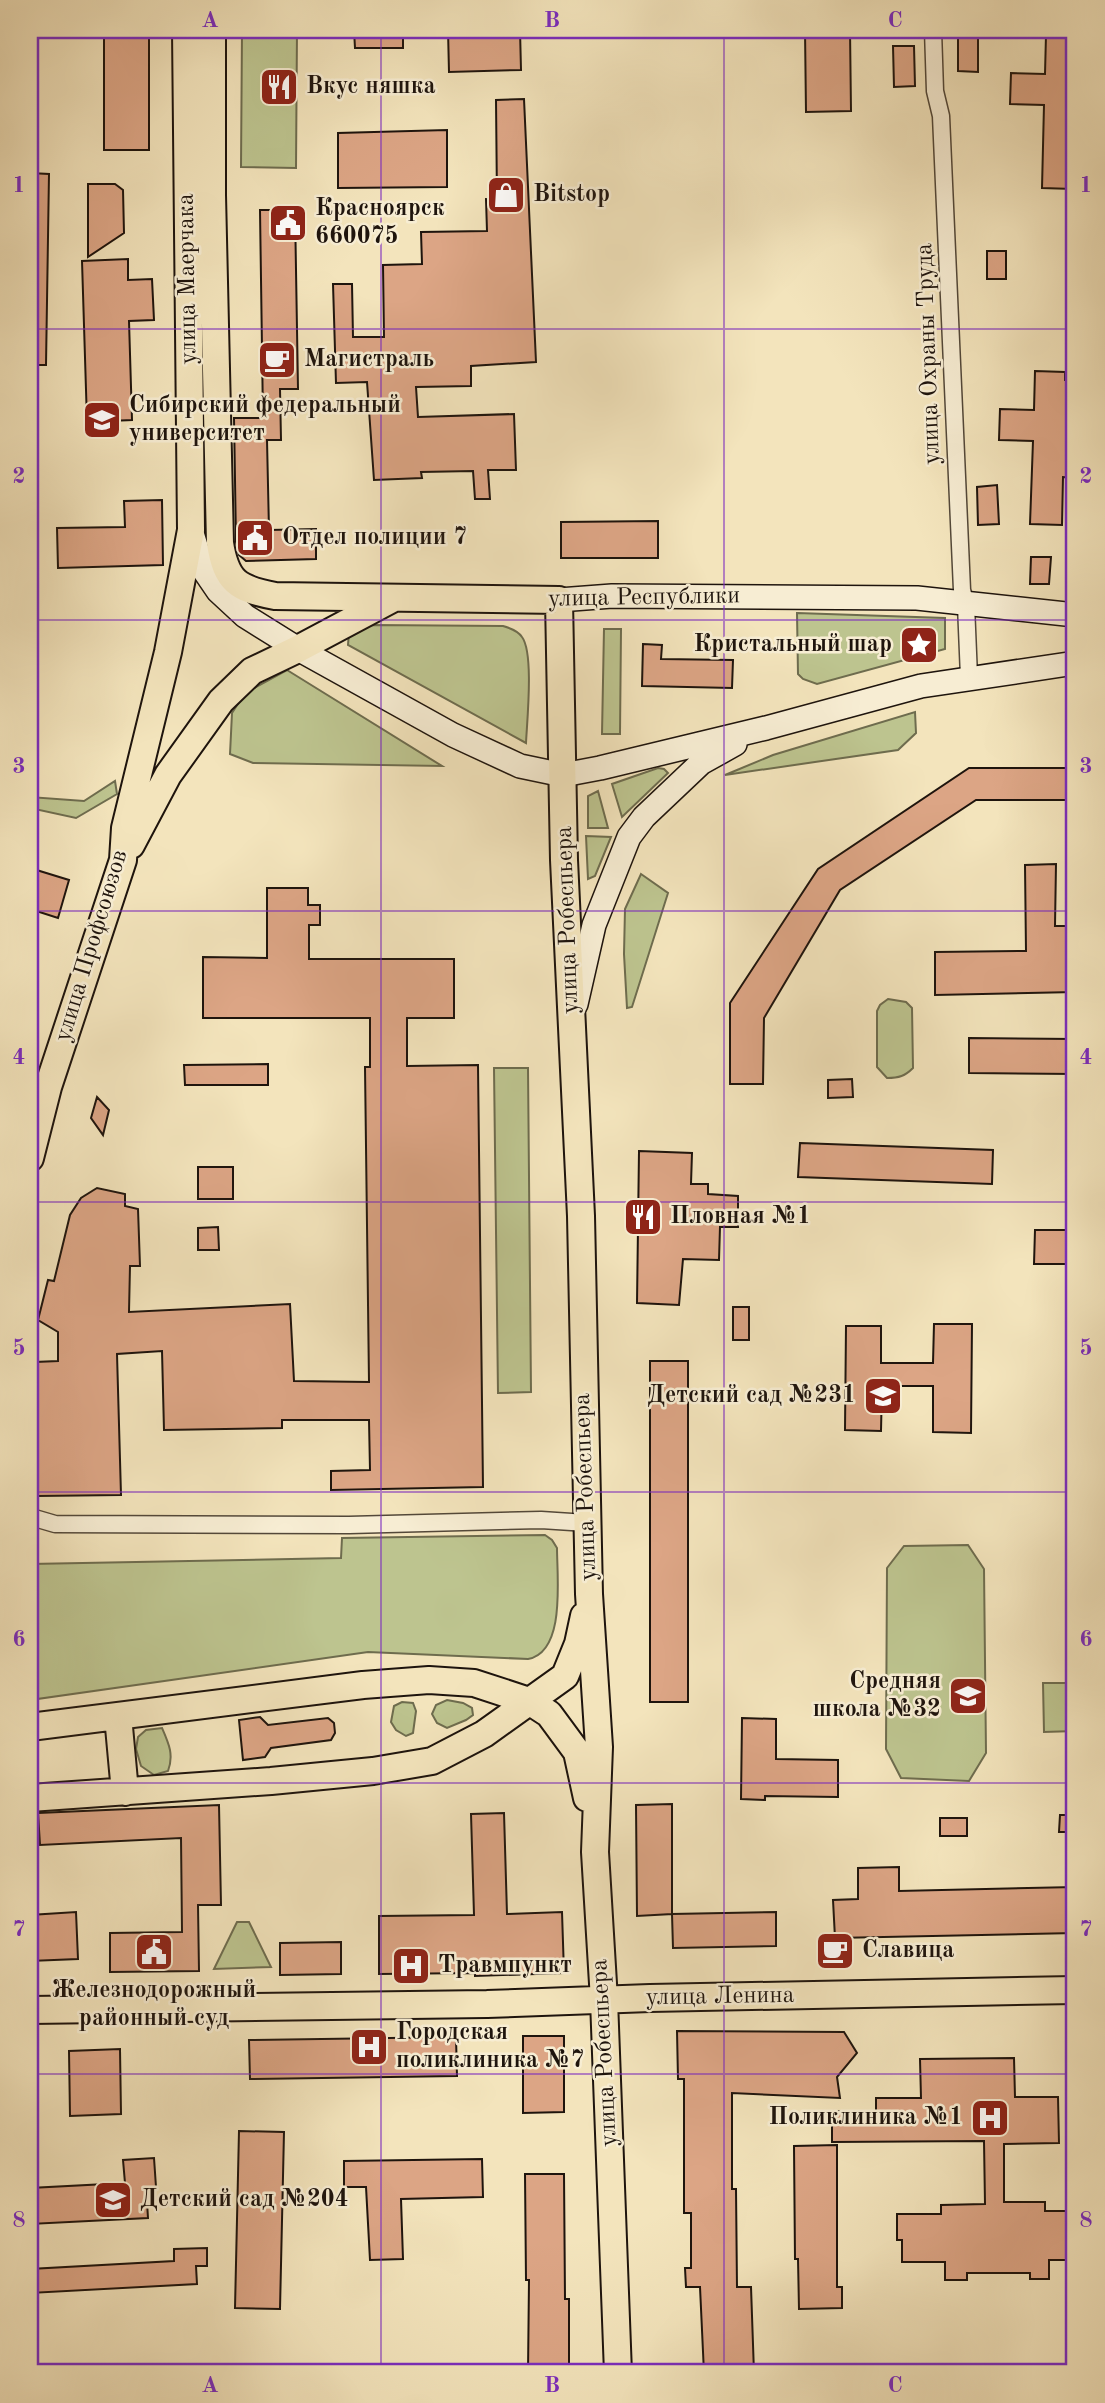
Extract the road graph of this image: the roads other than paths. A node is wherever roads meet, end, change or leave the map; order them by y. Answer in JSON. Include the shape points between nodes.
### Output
{"nodes":[{"id":1,"x":187,"y":30,"type":"edge"},
{"id":2,"x":212,"y":30,"type":"edge"},
{"id":3,"x":933,"y":30,"type":"edge"},
{"id":4,"x":191,"y":530,"type":"junction"},
{"id":5,"x":224,"y":565,"type":"joint"},
{"id":6,"x":393,"y":598,"type":"junction"},
{"id":7,"x":559,"y":600,"type":"junction"},
{"id":8,"x":966,"y":605,"type":"junction"},
{"id":9,"x":1075,"y":615,"type":"edge"},
{"id":10,"x":298,"y":649,"type":"junction"},
{"id":11,"x":168,"y":652,"type":"joint"},
{"id":12,"x":1075,"y":663,"type":"edge"},
{"id":13,"x":969,"y":677,"type":"junction"},
{"id":14,"x":766,"y":727,"type":"junction"},
{"id":15,"x":564,"y":775,"type":"junction"},
{"id":16,"x":123,"y":860,"type":"junction"},
{"id":17,"x":571,"y":1024,"type":"junction"},
{"id":18,"x":30,"y":1158,"type":"edge"},
{"id":19,"x":30,"y":1514,"type":"edge"},
{"id":20,"x":587,"y":1523,"type":"junction"},
{"id":21,"x":589,"y":1594,"type":"junction"},
{"id":22,"x":529,"y":1701,"type":"junction"},
{"id":23,"x":118,"y":1716,"type":"junction"},
{"id":24,"x":30,"y":1727,"type":"edge"},
{"id":25,"x":125,"y":1792,"type":"junction"},
{"id":26,"x":30,"y":1798,"type":"edge"},
{"id":27,"x":595,"y":1852,"type":"junction"},
{"id":28,"x":1075,"y":1990,"type":"edge"},
{"id":29,"x":604,"y":2000,"type":"junction"},
{"id":30,"x":30,"y":2010,"type":"edge"},
{"id":31,"x":618,"y":2373,"type":"edge"}],
"edges":[{"from":1,"to":4,"type":"main road","name":"улица Маерчака"},
{"from":2,"to":5,"type":"main road","name":"улица Маерчака","via":[[212,195]]},
{"from":3,"to":8,"type":"street","name":"улица Охраны Труда"},
{"from":4,"to":10,"type":"main road","via":[[203,569],[218,591],[245,616]]},
{"from":4,"to":11,"type":"main road","name":"улица Маерчака"},
{"from":5,"to":6,"type":"main road","name":"улица Республики","via":[[241,587],[275,596]]},
{"from":6,"to":7,"type":"main road","name":"улица Республики"},
{"from":6,"to":10,"type":"main road"},
{"from":7,"to":8,"type":"main road","name":"улица Республики","via":[[612,596],[903,598]]},
{"from":7,"to":15,"type":"main road","name":"улица Робеспьера"},
{"from":8,"to":9,"type":"main road","name":"улица Республики"},
{"from":8,"to":13,"type":"street","name":"улица Охраны Труда"},
{"from":10,"to":15,"type":"main road","via":[[453,735],[520,766]]},
{"from":10,"to":16,"type":"main road","via":[[252,671],[221,701],[168,775]]},
{"from":11,"to":16,"type":"main road","name":"улица Профсоюзов","via":[[125,828]]},
{"from":12,"to":13,"type":"main road"},
{"from":13,"to":14,"type":"main road"},
{"from":14,"to":15,"type":"main road"},
{"from":14,"to":17,"type":"main road","via":[[701,763],[629,837],[594,925]]},
{"from":15,"to":17,"type":"main road","name":"улица Робеспьера"},
{"from":16,"to":18,"type":"main road","name":"улица Профсоюзов","via":[[48,1087]]},
{"from":17,"to":20,"type":"main road","name":"улица Робеспьера","via":[[581,1216]]},
{"from":19,"to":20,"type":"street","via":[[55,1524]]},
{"from":20,"to":21,"type":"main road","name":"улица Робеспьера"},
{"from":21,"to":22,"type":"main road","via":[[578,1644],[565,1675]]},
{"from":21,"to":27,"type":"main road","name":"улица Робеспьера","via":[[599,1747]]},
{"from":22,"to":23,"type":"main road","via":[[474,1683],[429,1680]]},
{"from":22,"to":25,"type":"main road","via":[[484,1734],[432,1761],[373,1771]]},
{"from":22,"to":27,"type":"main road","via":[[549,1714],[577,1752]]},
{"from":23,"to":24,"type":"main road"},
{"from":23,"to":25,"type":"main road"},
{"from":25,"to":26,"type":"main road"},
{"from":27,"to":29,"type":"main road","name":"улица Робеспьера"},
{"from":28,"to":29,"type":"main road","name":"улица Ленина"},
{"from":29,"to":30,"type":"main road","name":"улица Ленина"},
{"from":29,"to":31,"type":"main road","name":"улица Робеспьера"}]}
